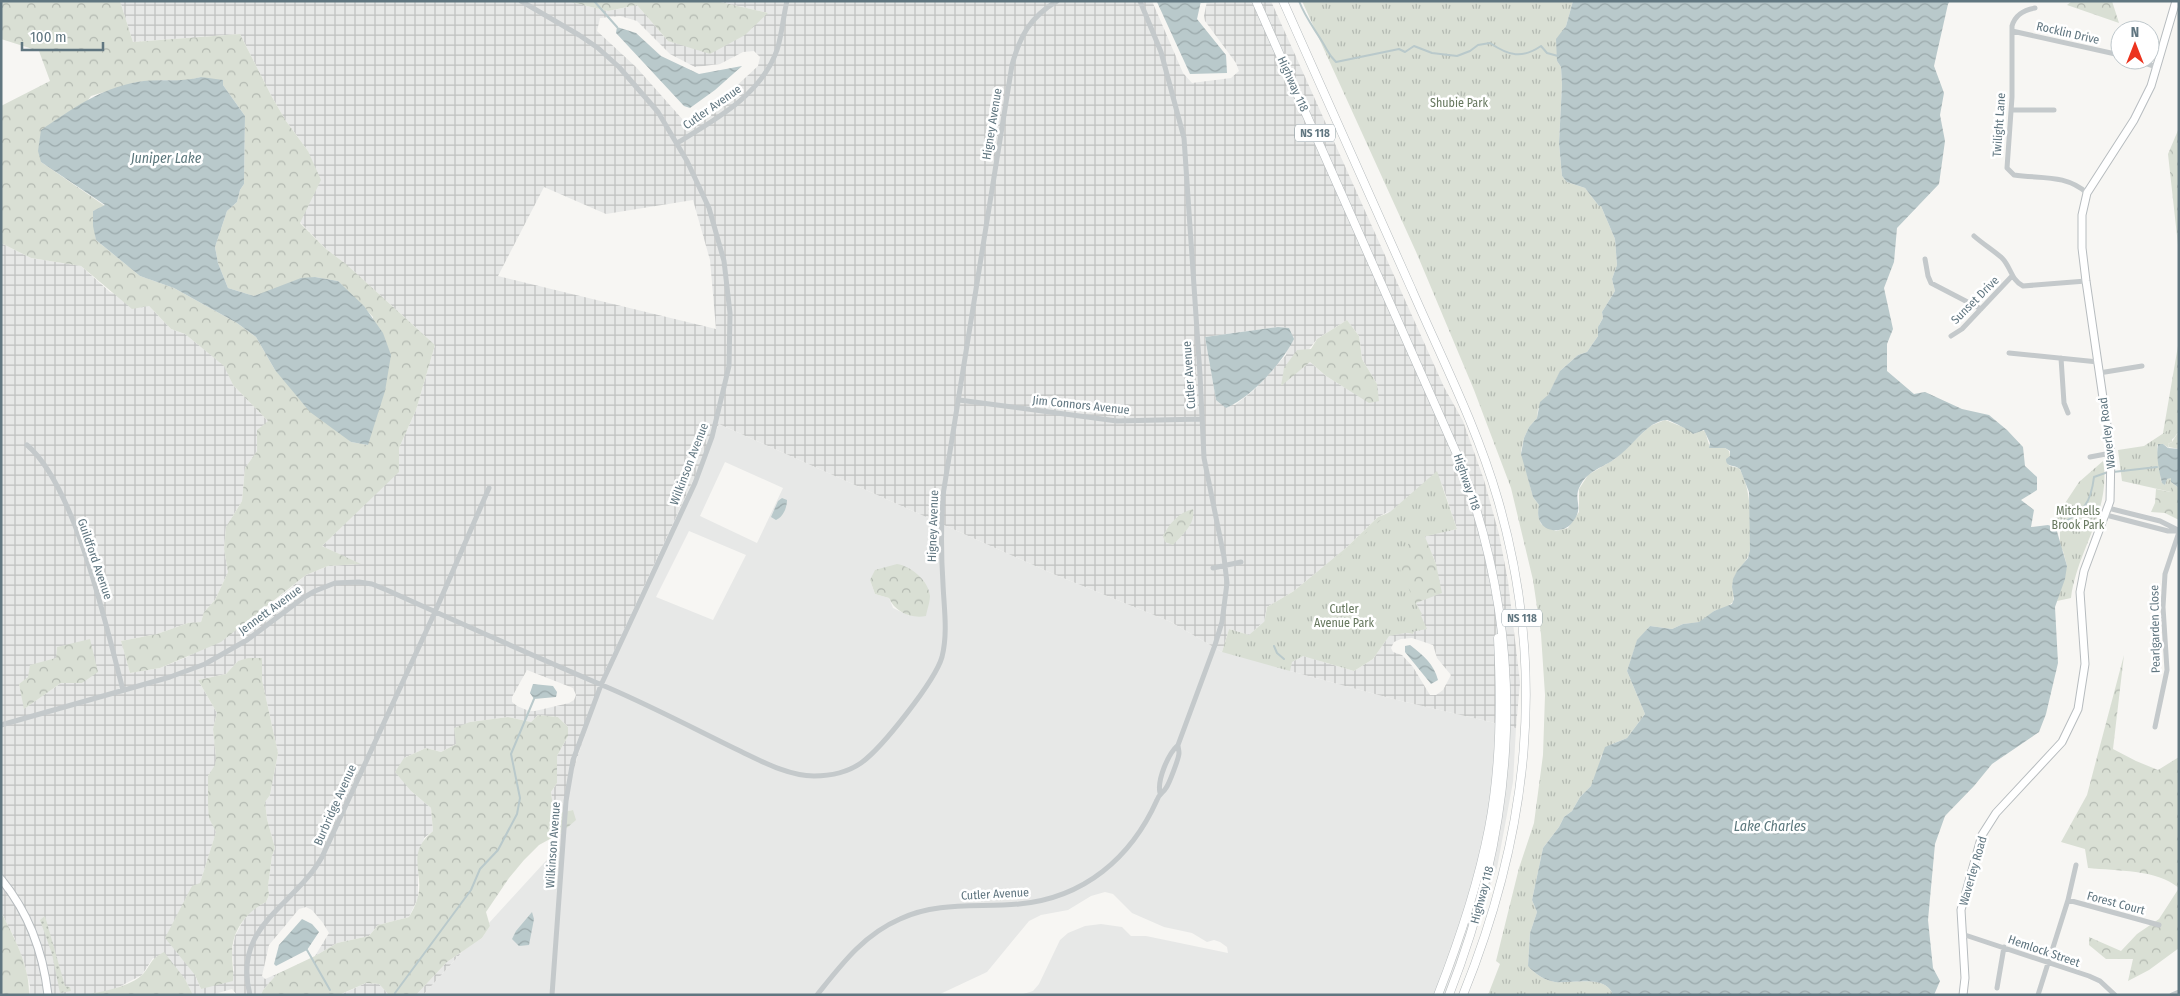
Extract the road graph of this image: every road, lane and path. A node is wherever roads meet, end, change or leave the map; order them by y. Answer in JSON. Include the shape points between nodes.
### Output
{"nodes":[{"id":1,"x":521,"y":1,"type":"edge"},
{"id":2,"x":786,"y":1,"type":"edge"},
{"id":3,"x":1057,"y":1,"type":"edge"},
{"id":4,"x":1140,"y":1,"type":"edge"},
{"id":5,"x":1255,"y":1,"type":"edge"},
{"id":6,"x":1283,"y":1,"type":"edge"},
{"id":7,"x":2176,"y":1,"type":"edge"},
{"id":8,"x":2035,"y":8,"type":"dead end"},
{"id":9,"x":2012,"y":31,"type":"junction"},
{"id":10,"x":2110,"y":53,"type":"edge"},
{"id":11,"x":2160,"y":57,"type":"edge"},
{"id":12,"x":2156,"y":70,"type":"edge"},
{"id":13,"x":2011,"y":110,"type":"junction"},
{"id":14,"x":2054,"y":110,"type":"dead end"},
{"id":15,"x":677,"y":143,"type":"junction"},
{"id":16,"x":2087,"y":193,"type":"junction"},
{"id":17,"x":1974,"y":236,"type":"dead end"},
{"id":18,"x":1925,"y":259,"type":"dead end"},
{"id":19,"x":2012,"y":276,"type":"junction"},
{"id":20,"x":2086,"y":281,"type":"junction"},
{"id":21,"x":1981,"y":309,"type":"junction"},
{"id":22,"x":1951,"y":336,"type":"dead end"},
{"id":23,"x":2009,"y":353,"type":"dead end"},
{"id":24,"x":2061,"y":358,"type":"junction"},
{"id":25,"x":2098,"y":362,"type":"junction"},
{"id":26,"x":2142,"y":366,"type":"dead end"},
{"id":27,"x":2099,"y":373,"type":"junction"},
{"id":28,"x":959,"y":400,"type":"junction"},
{"id":29,"x":2068,"y":413,"type":"dead end"},
{"id":30,"x":1202,"y":419,"type":"junction"},
{"id":31,"x":27,"y":445,"type":"dead end"},
{"id":32,"x":2111,"y":453,"type":"junction"},
{"id":33,"x":2090,"y":457,"type":"dead end"},
{"id":34,"x":489,"y":488,"type":"dead end"},
{"id":35,"x":2107,"y":511,"type":"junction"},
{"id":36,"x":2179,"y":531,"type":"edge"},
{"id":37,"x":1241,"y":562,"type":"dead end"},
{"id":38,"x":1225,"y":565,"type":"junction"},
{"id":39,"x":1213,"y":568,"type":"dead end"},
{"id":40,"x":1495,"y":584,"type":"junction"},
{"id":41,"x":435,"y":612,"type":"junction"},
{"id":42,"x":1524,"y":641,"type":"junction"},
{"id":43,"x":601,"y":685,"type":"junction"},
{"id":44,"x":123,"y":690,"type":"junction"},
{"id":45,"x":1,"y":725,"type":"edge"},
{"id":46,"x":2156,"y":727,"type":"dead end"},
{"id":47,"x":2076,"y":865,"type":"dead end"},
{"id":48,"x":1,"y":879,"type":"edge"},
{"id":49,"x":2068,"y":900,"type":"junction"},
{"id":50,"x":2159,"y":925,"type":"dead end"},
{"id":51,"x":1962,"y":934,"type":"junction"},
{"id":52,"x":2004,"y":947,"type":"junction"},
{"id":53,"x":2048,"y":964,"type":"junction"},
{"id":54,"x":1997,"y":988,"type":"dead end"},
{"id":55,"x":2179,"y":992,"type":"edge"},
{"id":56,"x":48,"y":995,"type":"edge"},
{"id":57,"x":250,"y":995,"type":"edge"},
{"id":58,"x":552,"y":995,"type":"edge"},
{"id":59,"x":817,"y":995,"type":"edge"},
{"id":60,"x":1438,"y":995,"type":"edge"},
{"id":61,"x":1449,"y":995,"type":"edge"},
{"id":62,"x":1463,"y":995,"type":"edge"},
{"id":63,"x":1469,"y":995,"type":"edge"},
{"id":64,"x":1964,"y":995,"type":"edge"},
{"id":65,"x":2038,"y":995,"type":"edge"},
{"id":66,"x":2115,"y":995,"type":"edge"},
{"id":67,"x":2172,"y":995,"type":"edge"}],
"edges":[{"from":1,"to":15,"type":"street","name":"Wilkinson Avenue","via":[[579,35],[612,61],[658,112]]},
{"from":2,"to":15,"type":"street","name":"Cutler Avenue","via":[[777,49],[766,73],[752,91],[732,107]]},
{"from":3,"to":28,"type":"street","name":"Higney Avenue","via":[[1027,28],[1012,65]]},
{"from":4,"to":30,"type":"street","name":"Cutler Avenue","via":[[1161,52],[1184,138]]},
{"from":5,"to":40,"type":"highway","name":"Highway 118","number":"NS 118","via":[[1460,459],[1478,514]]},
{"from":6,"to":42,"type":"highway","name":"Highway 118","number":"NS 118","via":[[1481,450],[1512,555]]},
{"from":7,"to":11,"type":"main road","name":"Waverley Road"},
{"from":8,"to":9,"type":"street","via":[[2018,15]]},
{"from":9,"to":10,"type":"street","name":"Rocklin Drive"},
{"from":9,"to":13,"type":"street","name":"Twilight Lane"},
{"from":12,"to":16,"type":"main road","name":"Waverley Road","via":[[2137,114]]},
{"from":13,"to":14,"type":"street"},
{"from":13,"to":16,"type":"street","name":"Twilight Lane","via":[[2006,163],[2009,171],[2016,176],[2067,180]]},
{"from":15,"to":43,"type":"street","name":"Wilkinson Avenue","via":[[708,208],[724,261],[730,313],[726,382],[712,438],[695,483]]},
{"from":16,"to":20,"type":"main road","name":"Waverley Road","via":[[2081,233]]},
{"from":17,"to":19,"type":"street","via":[[2003,259]]},
{"from":18,"to":21,"type":"street","via":[[1931,284]]},
{"from":19,"to":20,"type":"street","via":[[2028,287]]},
{"from":19,"to":21,"type":"street","name":"Sunset Drive"},
{"from":20,"to":25,"type":"main road","name":"Waverley Road"},
{"from":21,"to":22,"type":"street","name":"Sunset Drive","via":[[1962,330]]},
{"from":23,"to":24,"type":"street"},
{"from":24,"to":25,"type":"street"},
{"from":24,"to":29,"type":"street","via":[[2064,403]]},
{"from":25,"to":27,"type":"main road","name":"Waverley Road"},
{"from":26,"to":27,"type":"street"},
{"from":27,"to":32,"type":"main road","name":"Waverley Road"},
{"from":28,"to":30,"type":"street","name":"Jim Connors Avenue","via":[[1117,420]]},
{"from":28,"to":43,"type":"street","name":"Higney Avenue","via":[[941,515],[945,634],[942,657],[928,686],[868,757],[837,773],[794,774]]},
{"from":30,"to":38,"type":"street","name":"Cutler Avenue","via":[[1206,471]]},
{"from":31,"to":44,"type":"street","name":"Guildford Avenue","via":[[38,455],[61,494],[76,531]]},
{"from":32,"to":33,"type":"street"},
{"from":32,"to":35,"type":"main road","name":"Waverley Road","via":[[2112,479]]},
{"from":34,"to":41,"type":"street","name":"Burbridge Avenue"},
{"from":35,"to":36,"type":"street","via":[[2168,531]]},
{"from":35,"to":51,"type":"main road","name":"Waverley Road","via":[[2081,582],[2085,664],[2078,709],[2062,742],[1985,829],[1964,896]]},
{"from":36,"to":46,"type":"street","name":"Pearlgarden Close","via":[[2165,574],[2163,607],[2167,670]]},
{"from":37,"to":38,"type":"street"},
{"from":38,"to":39,"type":"street"},
{"from":38,"to":59,"type":"street","name":"Cutler Avenue","via":[[1226,600],[1222,622],[1178,746],[1172,750],[1158,786],[1160,793],[1148,820],[1124,853],[1094,878],[1042,901],[941,907],[900,919],[862,943]]},
{"from":40,"to":60,"type":"highway","via":[[1499,700],[1492,808],[1472,894]]},
{"from":40,"to":61,"type":"highway","name":"Highway 118","number":"NS 118","via":[[1507,700],[1504,782],[1495,845],[1482,897]]},
{"from":41,"to":43,"type":"street","name":"Jennett Avenue"},
{"from":41,"to":44,"type":"street","name":"Jennett Avenue","via":[[372,584],[335,583],[314,590],[246,640],[206,664]]},
{"from":41,"to":57,"type":"street","name":"Burbridge Avenue","via":[[319,862],[254,938],[247,962]]},
{"from":42,"to":62,"type":"highway","name":"Highway 118","number":"NS 118","via":[[1526,728],[1516,819],[1497,901]]},
{"from":42,"to":63,"type":"highway","via":[[1529,671],[1530,728],[1522,811],[1501,902]]},
{"from":43,"to":58,"type":"street","name":"Wilkinson Avenue","via":[[578,743],[569,779]]},
{"from":44,"to":45,"type":"street","name":"Jennett Avenue"},
{"from":47,"to":49,"type":"street"},
{"from":48,"to":56,"type":"main road","via":[[33,932],[42,959]]},
{"from":49,"to":50,"type":"street","name":"Forest Court"},
{"from":49,"to":53,"type":"street"},
{"from":51,"to":52,"type":"street","name":"Hemlock Street"},
{"from":51,"to":64,"type":"main road","name":"Waverley Road"},
{"from":52,"to":53,"type":"street","name":"Hemlock Street"},
{"from":52,"to":54,"type":"street"},
{"from":53,"to":65,"type":"street"},
{"from":53,"to":66,"type":"street","name":"Hemlock Street","via":[[2100,981]]},
{"from":55,"to":67,"type":"street"}]}
